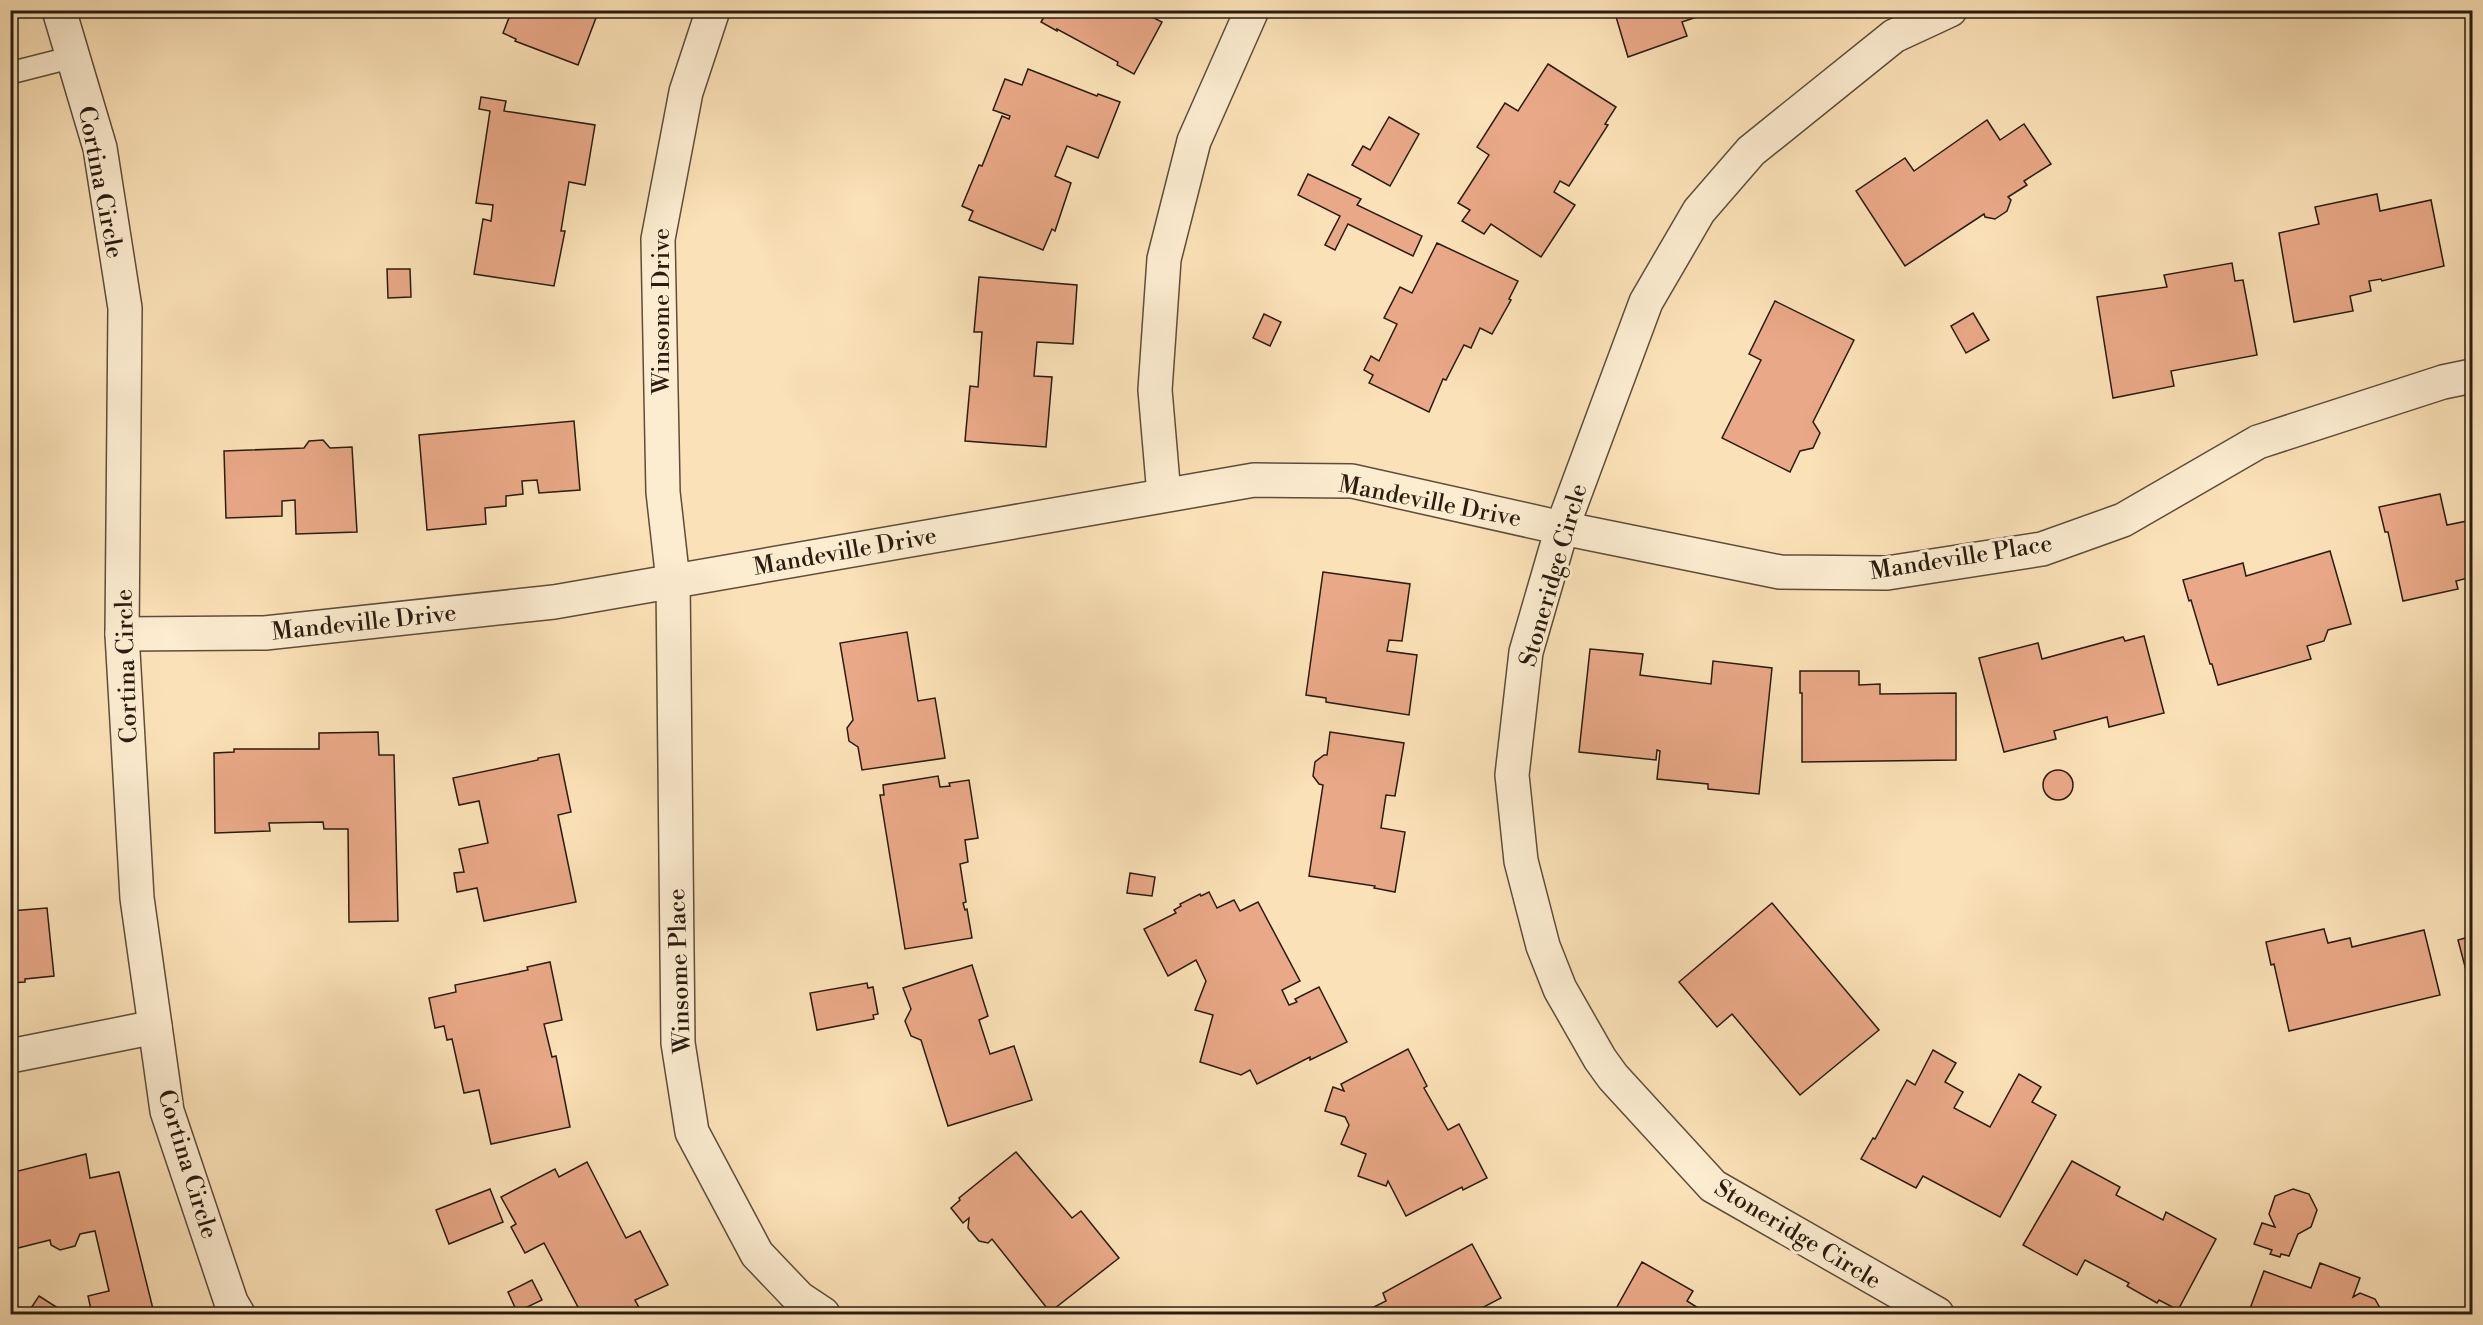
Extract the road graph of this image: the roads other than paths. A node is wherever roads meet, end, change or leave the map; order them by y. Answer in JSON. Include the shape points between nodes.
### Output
{"nodes":[{"id":1,"x":59,"y":10,"type":"edge"},
{"id":2,"x":713,"y":10,"type":"edge"},
{"id":3,"x":1252,"y":10,"type":"edge"},
{"id":4,"x":1950,"y":10,"type":"edge"},
{"id":5,"x":73,"y":57,"type":"junction"},
{"id":6,"x":10,"y":73,"type":"edge"},
{"id":7,"x":2472,"y":376,"type":"edge"},
{"id":8,"x":1164,"y":495,"type":"junction"},
{"id":9,"x":1562,"y":528,"type":"junction"},
{"id":10,"x":672,"y":581,"type":"junction"},
{"id":11,"x":122,"y":634,"type":"junction"},
{"id":12,"x":154,"y":1027,"type":"junction"},
{"id":13,"x":10,"y":1056,"type":"edge"},
{"id":14,"x":238,"y":1314,"type":"edge"},
{"id":15,"x":823,"y":1314,"type":"edge"},
{"id":16,"x":1937,"y":1314,"type":"edge"}],
"edges":[{"from":1,"to":5,"type":"street","name":"Cortina Circle"},
{"from":2,"to":10,"type":"street","name":"Winsome Drive","via":[[686,92],[658,239],[663,492]]},
{"from":3,"to":8,"type":"street","via":[[1194,141],[1164,259],[1155,390]]},
{"from":4,"to":9,"type":"street","name":"Stoneridge Circle","via":[[1885,43],[1751,151],[1699,211],[1646,302]]},
{"from":5,"to":6,"type":"lane"},
{"from":5,"to":11,"type":"street","name":"Cortina Circle","via":[[100,148],[125,308]]},
{"from":7,"to":9,"type":"street","name":"Mandeville Place","via":[[2258,442],[2123,520],[2042,549],[1887,573],[1780,572]]},
{"from":8,"to":9,"type":"street","name":"Mandeville Drive","via":[[1254,480],[1352,481]]},
{"from":8,"to":10,"type":"street","name":"Mandeville Drive"},
{"from":9,"to":16,"type":"street","name":"Stoneridge Circle","via":[[1526,652],[1512,775],[1521,861],[1543,946],[1560,989],[1613,1077],[1713,1186]]},
{"from":10,"to":11,"type":"street","name":"Mandeville Drive","via":[[554,602],[265,633]]},
{"from":10,"to":15,"type":"street","name":"Winsome Place","via":[[678,1043],[692,1132],[757,1254],[799,1298]]},
{"from":11,"to":12,"type":"street","name":"Cortina Circle","via":[[137,898]]},
{"from":12,"to":13,"type":"street"},
{"from":12,"to":14,"type":"street","name":"Cortina Circle","via":[[167,1111]]}]}
